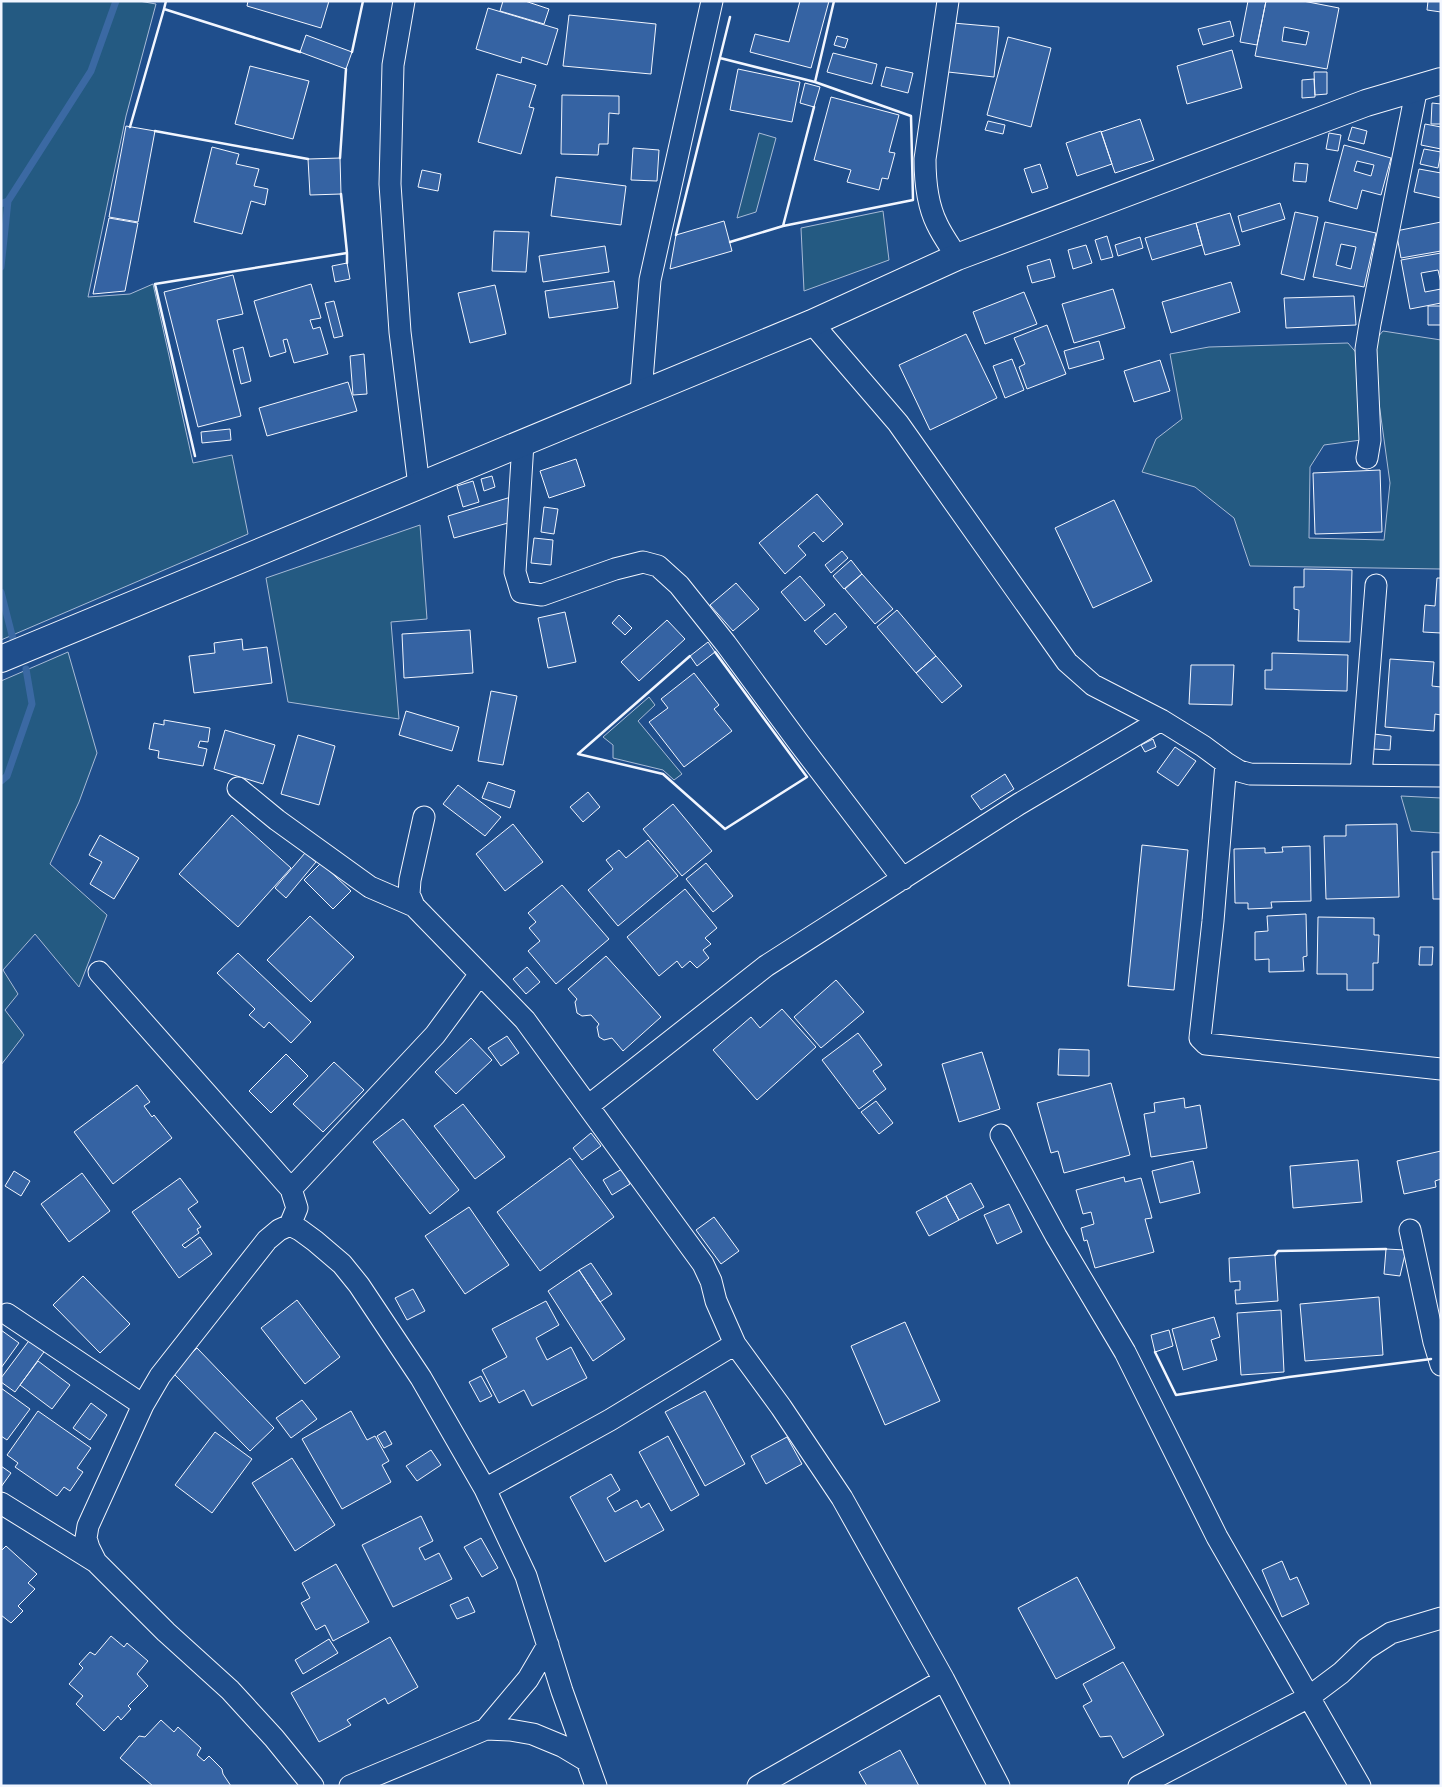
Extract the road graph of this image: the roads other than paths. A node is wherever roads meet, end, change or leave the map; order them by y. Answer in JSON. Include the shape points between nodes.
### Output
{"nodes":[{"id":1,"x":404,"y":1,"type":"edge"},
{"id":2,"x":712,"y":1,"type":"edge"},
{"id":3,"x":948,"y":1,"type":"edge"},
{"id":4,"x":1429,"y":84,"type":"edge"},
{"id":5,"x":957,"y":257,"type":"junction"},
{"id":6,"x":812,"y":323,"type":"junction"},
{"id":7,"x":641,"y":393,"type":"junction"},
{"id":8,"x":523,"y":443,"type":"junction"},
{"id":9,"x":1367,"y":458,"type":"dead end"},
{"id":10,"x":420,"y":486,"type":"junction"},
{"id":11,"x":1376,"y":585,"type":"dead end"},
{"id":12,"x":1,"y":659,"type":"edge"},
{"id":13,"x":1161,"y":720,"type":"junction"},
{"id":14,"x":1226,"y":764,"type":"junction"},
{"id":15,"x":1361,"y":775,"type":"junction"},
{"id":16,"x":1441,"y":776,"type":"edge"},
{"id":17,"x":238,"y":788,"type":"dead end"},
{"id":18,"x":424,"y":817,"type":"dead end"},
{"id":19,"x":902,"y":879,"type":"junction"},
{"id":20,"x":414,"y":906,"type":"junction"},
{"id":21,"x":99,"y":972,"type":"dead end"},
{"id":22,"x":480,"y":974,"type":"junction"},
{"id":23,"x":1441,"y":1069,"type":"edge"},
{"id":24,"x":588,"y":1106,"type":"junction"},
{"id":25,"x":1001,"y":1135,"type":"dead end"},
{"id":26,"x":291,"y":1189,"type":"junction"},
{"id":27,"x":290,"y":1225,"type":"junction"},
{"id":28,"x":1410,"y":1230,"type":"dead end"},
{"id":29,"x":7,"y":1314,"type":"dead end"},
{"id":30,"x":734,"y":1344,"type":"junction"},
{"id":31,"x":1441,"y":1365,"type":"edge"},
{"id":32,"x":144,"y":1405,"type":"junction"},
{"id":33,"x":485,"y":1489,"type":"junction"},
{"id":34,"x":1,"y":1503,"type":"edge"},
{"id":35,"x":96,"y":1562,"type":"junction"},
{"id":36,"x":1441,"y":1618,"type":"edge"},
{"id":37,"x":548,"y":1645,"type":"junction"},
{"id":38,"x":944,"y":1680,"type":"junction"},
{"id":39,"x":1309,"y":1697,"type":"junction"},
{"id":40,"x":486,"y":1729,"type":"junction"},
{"id":41,"x":587,"y":1761,"type":"junction"},
{"id":42,"x":313,"y":1786,"type":"edge"},
{"id":43,"x":350,"y":1786,"type":"edge"},
{"id":44,"x":596,"y":1786,"type":"edge"},
{"id":45,"x":758,"y":1786,"type":"edge"},
{"id":46,"x":999,"y":1786,"type":"edge"},
{"id":47,"x":1139,"y":1786,"type":"edge"},
{"id":48,"x":1360,"y":1786,"type":"edge"}],
"edges":[{"from":1,"to":10,"type":"street","via":[[393,65],[390,184],[400,332]]},
{"from":2,"to":7,"type":"street","via":[[650,280]]},
{"from":3,"to":5,"type":"street","via":[[925,177],[936,223]]},
{"from":4,"to":5,"type":"street","via":[[1366,103]]},
{"from":4,"to":9,"type":"street","via":[[1370,324],[1366,349],[1370,440]]},
{"from":5,"to":6,"type":"street"},
{"from":6,"to":7,"type":"street"},
{"from":6,"to":13,"type":"street","via":[[898,423],[1067,662],[1093,684]]},
{"from":7,"to":8,"type":"street"},
{"from":8,"to":10,"type":"street"},
{"from":8,"to":19,"type":"street","via":[[515,572],[521,592],[542,595],[642,562],[658,566],[679,585],[726,644]]},
{"from":10,"to":12,"type":"street"},
{"from":11,"to":15,"type":"street"},
{"from":13,"to":14,"type":"street"},
{"from":13,"to":19,"type":"street","via":[[1019,804]]},
{"from":14,"to":15,"type":"street","via":[[1250,774]]},
{"from":14,"to":23,"type":"street","via":[[1200,1038],[1206,1044]]},
{"from":15,"to":16,"type":"street"},
{"from":17,"to":20,"type":"street","via":[[370,887]]},
{"from":18,"to":20,"type":"street","via":[[410,880],[409,894]]},
{"from":19,"to":24,"type":"street","via":[[766,966]]},
{"from":20,"to":22,"type":"street"},
{"from":21,"to":26,"type":"street"},
{"from":22,"to":24,"type":"street","via":[[525,1020]]},
{"from":22,"to":26,"type":"street","via":[[434,1035]]},
{"from":24,"to":30,"type":"street","via":[[704,1264]]},
{"from":25,"to":39,"type":"street","via":[[1125,1352],[1217,1537]]},
{"from":26,"to":27,"type":"street","via":[[297,1208]]},
{"from":27,"to":32,"type":"street","via":[[268,1240],[171,1361]]},
{"from":27,"to":33,"type":"street","via":[[335,1258],[359,1285],[421,1378]]},
{"from":28,"to":31,"type":"street"},
{"from":29,"to":32,"type":"street"},
{"from":30,"to":33,"type":"street","via":[[610,1420]]},
{"from":30,"to":38,"type":"street","via":[[842,1498]]},
{"from":32,"to":35,"type":"street","via":[[88,1526],[88,1548]]},
{"from":33,"to":37,"type":"street","via":[[526,1576]]},
{"from":34,"to":35,"type":"street"},
{"from":35,"to":42,"type":"street","via":[[230,1690]]},
{"from":36,"to":39,"type":"street","via":[[1391,1632]]},
{"from":37,"to":40,"type":"street","via":[[528,1679]]},
{"from":37,"to":41,"type":"street"},
{"from":38,"to":45,"type":"street"},
{"from":38,"to":46,"type":"street"},
{"from":39,"to":47,"type":"street"},
{"from":39,"to":48,"type":"street"},
{"from":40,"to":41,"type":"street","via":[[533,1734]]},
{"from":40,"to":43,"type":"street"},
{"from":41,"to":44,"type":"street"}]}
